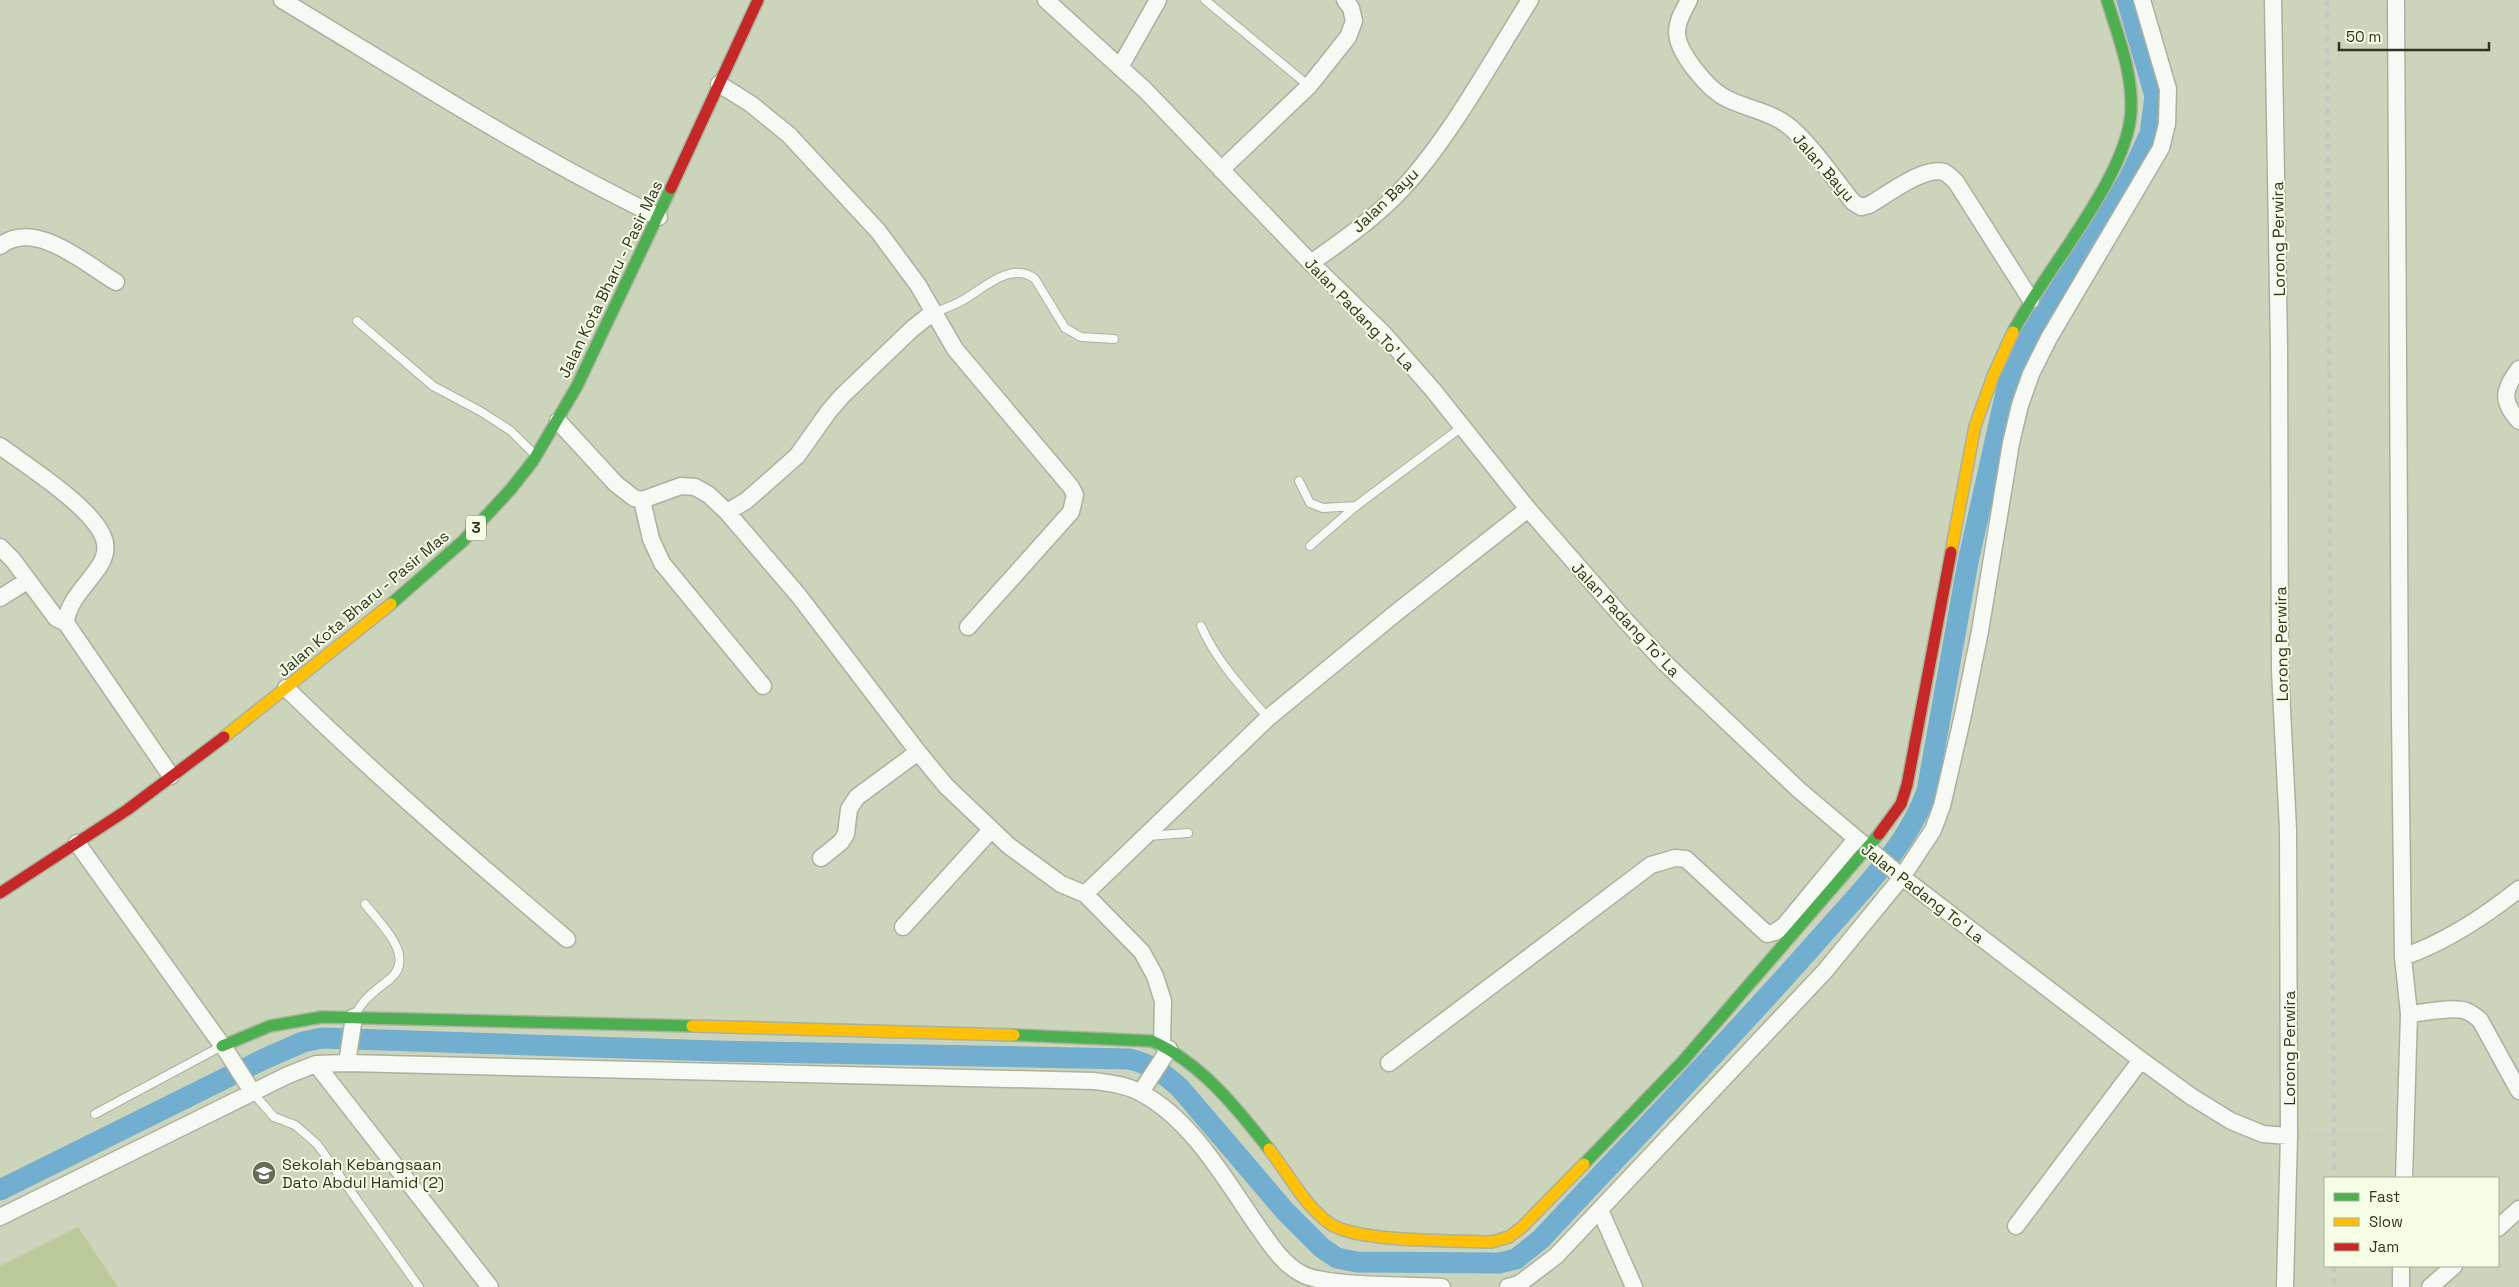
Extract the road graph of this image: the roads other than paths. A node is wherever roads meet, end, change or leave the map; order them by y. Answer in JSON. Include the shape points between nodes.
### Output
{"nodes":[{"id":1,"x":282,"y":0,"type":"edge"},
{"id":2,"x":758,"y":0,"type":"edge"},
{"id":3,"x":1046,"y":0,"type":"edge"},
{"id":4,"x":1158,"y":0,"type":"edge"},
{"id":5,"x":1205,"y":0,"type":"edge"},
{"id":6,"x":1345,"y":0,"type":"edge"},
{"id":7,"x":1530,"y":0,"type":"edge"},
{"id":8,"x":1689,"y":0,"type":"edge"},
{"id":9,"x":2108,"y":0,"type":"edge"},
{"id":10,"x":2142,"y":0,"type":"edge"},
{"id":11,"x":2273,"y":0,"type":"edge"},
{"id":12,"x":2396,"y":0,"type":"edge"},
{"id":13,"x":1120,"y":67,"type":"junction"},
{"id":14,"x":719,"y":84,"type":"junction"},
{"id":15,"x":1309,"y":86,"type":"junction"},
{"id":16,"x":1221,"y":170,"type":"junction"},
{"id":17,"x":659,"y":217,"type":"junction"},
{"id":18,"x":0,"y":246,"type":"edge"},
{"id":19,"x":1311,"y":263,"type":"junction"},
{"id":20,"x":116,"y":282,"type":"dead end"},
{"id":21,"x":2031,"y":300,"type":"junction"},
{"id":22,"x":932,"y":313,"type":"junction"},
{"id":23,"x":357,"y":321,"type":"dead end"},
{"id":24,"x":1114,"y":338,"type":"dead end"},
{"id":25,"x":2519,"y":369,"type":"edge"},
{"id":26,"x":2519,"y":421,"type":"edge"},
{"id":27,"x":558,"y":422,"type":"junction"},
{"id":28,"x":1463,"y":426,"type":"junction"},
{"id":29,"x":0,"y":446,"type":"edge"},
{"id":30,"x":536,"y":456,"type":"junction"},
{"id":31,"x":1299,"y":481,"type":"dead end"},
{"id":32,"x":642,"y":500,"type":"junction"},
{"id":33,"x":1356,"y":506,"type":"junction"},
{"id":34,"x":1528,"y":509,"type":"junction"},
{"id":35,"x":727,"y":512,"type":"junction"},
{"id":36,"x":1310,"y":546,"type":"dead end"},
{"id":37,"x":0,"y":547,"type":"edge"},
{"id":38,"x":27,"y":581,"type":"junction"},
{"id":39,"x":0,"y":598,"type":"edge"},
{"id":40,"x":66,"y":623,"type":"junction"},
{"id":41,"x":1202,"y":626,"type":"dead end"},
{"id":42,"x":968,"y":627,"type":"dead end"},
{"id":43,"x":763,"y":686,"type":"dead end"},
{"id":44,"x":286,"y":688,"type":"junction"},
{"id":45,"x":1268,"y":718,"type":"junction"},
{"id":46,"x":918,"y":752,"type":"junction"},
{"id":47,"x":172,"y":776,"type":"junction"},
{"id":48,"x":991,"y":830,"type":"junction"},
{"id":49,"x":1188,"y":833,"type":"dead end"},
{"id":50,"x":1146,"y":837,"type":"junction"},
{"id":51,"x":77,"y":843,"type":"junction"},
{"id":52,"x":1866,"y":848,"type":"junction"},
{"id":53,"x":821,"y":858,"type":"dead end"},
{"id":54,"x":1898,"y":873,"type":"junction"},
{"id":55,"x":2519,"y":889,"type":"edge"},
{"id":56,"x":0,"y":893,"type":"edge"},
{"id":57,"x":1085,"y":894,"type":"junction"},
{"id":58,"x":365,"y":904,"type":"dead end"},
{"id":59,"x":903,"y":927,"type":"dead end"},
{"id":60,"x":567,"y":939,"type":"dead end"},
{"id":61,"x":2403,"y":957,"type":"junction"},
{"id":62,"x":2409,"y":1014,"type":"junction"},
{"id":63,"x":352,"y":1022,"type":"junction"},
{"id":64,"x":224,"y":1049,"type":"junction"},
{"id":65,"x":1165,"y":1049,"type":"junction"},
{"id":66,"x":347,"y":1058,"type":"junction"},
{"id":67,"x":2141,"y":1060,"type":"junction"},
{"id":68,"x":1389,"y":1063,"type":"dead end"},
{"id":69,"x":316,"y":1064,"type":"junction"},
{"id":70,"x":1142,"y":1089,"type":"junction"},
{"id":71,"x":251,"y":1090,"type":"junction"},
{"id":72,"x":2519,"y":1091,"type":"edge"},
{"id":73,"x":95,"y":1114,"type":"dead end"},
{"id":74,"x":2289,"y":1136,"type":"junction"},
{"id":75,"x":2404,"y":1177,"type":"edge"},
{"id":76,"x":2519,"y":1209,"type":"edge"},
{"id":77,"x":1600,"y":1210,"type":"junction"},
{"id":78,"x":0,"y":1217,"type":"edge"},
{"id":79,"x":2016,"y":1226,"type":"dead end"},
{"id":80,"x":2499,"y":1227,"type":"edge"},
{"id":81,"x":2402,"y":1267,"type":"edge"},
{"id":82,"x":2453,"y":1267,"type":"edge"},
{"id":83,"x":2282,"y":1284,"type":"edge"},
{"id":84,"x":419,"y":1287,"type":"edge"},
{"id":85,"x":490,"y":1287,"type":"edge"},
{"id":86,"x":1442,"y":1287,"type":"edge"},
{"id":87,"x":1508,"y":1287,"type":"edge"},
{"id":88,"x":1634,"y":1287,"type":"edge"},
{"id":89,"x":2401,"y":1287,"type":"edge"},
{"id":90,"x":2430,"y":1287,"type":"edge"}],
"edges":[{"from":1,"to":17,"type":"street","via":[[550,161]]},
{"from":2,"to":14,"type":"main road","name":"Jalan Kota Bharu - Pasir Mas","number":"3"},
{"from":3,"to":13,"type":"street","name":"Jalan Padang To' La"},
{"from":4,"to":13,"type":"street"},
{"from":5,"to":15,"type":"lane"},
{"from":6,"to":15,"type":"street","via":[[1354,21],[1348,37]]},
{"from":7,"to":19,"type":"street","name":"Jalan Bayu","via":[[1433,150],[1404,187]]},
{"from":8,"to":21,"type":"street","name":"Jalan Bayu","via":[[1678,20],[1676,34],[1691,64],[1706,83],[1722,96],[1784,123],[1797,133],[1853,202],[1861,207],[1870,206],[1916,177],[1945,172],[1956,182]]},
{"from":9,"to":21,"type":"main road","via":[[2128,71],[2132,101],[2130,128],[2104,188]]},
{"from":10,"to":54,"type":"street","via":[[2168,89],[2167,124],[2161,148],[2101,247],[2031,374],[2011,443],[1980,631],[1942,806],[1933,830]]},
{"from":11,"to":74,"type":"street","name":"Lorong Perwira","via":[[2279,310],[2280,670],[2288,829]]},
{"from":12,"to":61,"type":"street"},
{"from":13,"to":16,"type":"street","name":"Jalan Padang To' La"},
{"from":14,"to":17,"type":"main road","name":"Jalan Kota Bharu - Pasir Mas","number":"3"},
{"from":14,"to":22,"type":"street","via":[[751,104],[789,135],[836,184],[902,260]]},
{"from":15,"to":16,"type":"street"},
{"from":16,"to":19,"type":"street","name":"Jalan Padang To' La"},
{"from":17,"to":27,"type":"main road","name":"Jalan Kota Bharu - Pasir Mas","number":"3"},
{"from":18,"to":20,"type":"street","via":[[18,236],[33,236],[49,241]]},
{"from":19,"to":28,"type":"street","name":"Jalan Padang To' La","via":[[1383,333]]},
{"from":21,"to":52,"type":"main road","via":[[1986,388],[1975,426],[1907,785],[1900,804]]},
{"from":22,"to":24,"type":"lane","via":[[964,300],[994,280],[1028,274],[1035,279],[1065,328],[1081,337]]},
{"from":22,"to":35,"type":"street","via":[[842,396],[797,456],[746,501]]},
{"from":22,"to":42,"type":"street","via":[[955,349],[1075,495],[1071,512]]},
{"from":23,"to":30,"type":"lane","via":[[433,386],[511,431]]},
{"from":25,"to":26,"type":"street","via":[[2508,384],[2506,395],[2507,404]]},
{"from":27,"to":30,"type":"main road","name":"Jalan Kota Bharu - Pasir Mas","number":"3"},
{"from":27,"to":32,"type":"street","via":[[616,484]]},
{"from":28,"to":33,"type":"lane"},
{"from":28,"to":34,"type":"street","name":"Jalan Padang To' La"},
{"from":29,"to":40,"type":"street","via":[[79,506],[104,538],[106,546],[101,564],[69,608]]},
{"from":30,"to":44,"type":"main road","name":"Jalan Kota Bharu - Pasir Mas","number":"3","via":[[494,510],[436,568]]},
{"from":31,"to":33,"type":"lane","via":[[1310,503],[1323,508]]},
{"from":32,"to":35,"type":"street","via":[[681,486],[695,487]]},
{"from":32,"to":43,"type":"street","via":[[662,563]]},
{"from":33,"to":36,"type":"lane"},
{"from":34,"to":45,"type":"street"},
{"from":34,"to":52,"type":"street","name":"Jalan Padang To' La","via":[[1665,663],[1786,778]]},
{"from":35,"to":46,"type":"street","via":[[799,596]]},
{"from":37,"to":38,"type":"street","via":[[14,560]]},
{"from":38,"to":39,"type":"street"},
{"from":38,"to":40,"type":"street","via":[[56,618]]},
{"from":40,"to":47,"type":"street"},
{"from":41,"to":45,"type":"lane","via":[[1221,664]]},
{"from":44,"to":47,"type":"main road","name":"Jalan Kota Bharu - Pasir Mas","number":"3"},
{"from":44,"to":60,"type":"street","via":[[340,742]]},
{"from":45,"to":50,"type":"street"},
{"from":46,"to":48,"type":"street","via":[[946,786]]},
{"from":46,"to":53,"type":"street","via":[[857,797],[849,809],[842,842]]},
{"from":47,"to":51,"type":"main road","name":"Jalan Kota Bharu - Pasir Mas","number":"3"},
{"from":48,"to":57,"type":"street","via":[[1044,872]]},
{"from":48,"to":59,"type":"street"},
{"from":49,"to":50,"type":"lane"},
{"from":50,"to":57,"type":"street"},
{"from":51,"to":56,"type":"main road","name":"Jalan Kota Bharu - Pasir Mas","number":"3"},
{"from":51,"to":64,"type":"street"},
{"from":52,"to":54,"type":"street","name":"Jalan Padang To' La"},
{"from":52,"to":65,"type":"main road","via":[[1683,1061],[1509,1237],[1491,1242],[1361,1235],[1338,1229],[1318,1213],[1266,1144],[1219,1092],[1189,1063]]},
{"from":52,"to":68,"type":"street","via":[[1784,926],[1767,934],[1686,860],[1675,858],[1651,865]]},
{"from":54,"to":67,"type":"street","name":"Jalan Padang To' La"},
{"from":54,"to":77,"type":"street","via":[[1825,971]]},
{"from":55,"to":61,"type":"street","via":[[2451,936]]},
{"from":57,"to":65,"type":"street","via":[[1142,952],[1155,976],[1163,1001]]},
{"from":58,"to":63,"type":"lane","via":[[394,941],[401,960],[395,973],[368,997]]},
{"from":61,"to":62,"type":"street"},
{"from":62,"to":72,"type":"street","via":[[2465,1010],[2472,1014],[2480,1020]]},
{"from":62,"to":75,"type":"street"},
{"from":63,"to":64,"type":"main road","via":[[322,1017],[289,1022],[248,1033]]},
{"from":63,"to":65,"type":"main road","via":[[1068,1036],[1152,1041]]},
{"from":63,"to":66,"type":"street"},
{"from":64,"to":71,"type":"street"},
{"from":64,"to":73,"type":"lane"},
{"from":65,"to":70,"type":"street"},
{"from":66,"to":69,"type":"street"},
{"from":66,"to":70,"type":"street","via":[[1094,1081]]},
{"from":67,"to":74,"type":"street","name":"Jalan Padang To' La","via":[[2231,1121],[2263,1134]]},
{"from":67,"to":79,"type":"street"},
{"from":69,"to":71,"type":"street"},
{"from":69,"to":85,"type":"street"},
{"from":70,"to":86,"type":"street","via":[[1181,1123],[1278,1254],[1302,1274],[1334,1282]]},
{"from":71,"to":78,"type":"street"},
{"from":71,"to":84,"type":"lane","via":[[274,1117],[295,1126],[317,1144]]},
{"from":74,"to":83,"type":"street","name":"Lorong Perwira"},
{"from":76,"to":80,"type":"street"},
{"from":77,"to":87,"type":"street","via":[[1556,1256],[1519,1284]]},
{"from":77,"to":88,"type":"street"},
{"from":81,"to":89,"type":"street"},
{"from":82,"to":90,"type":"street"}]}
